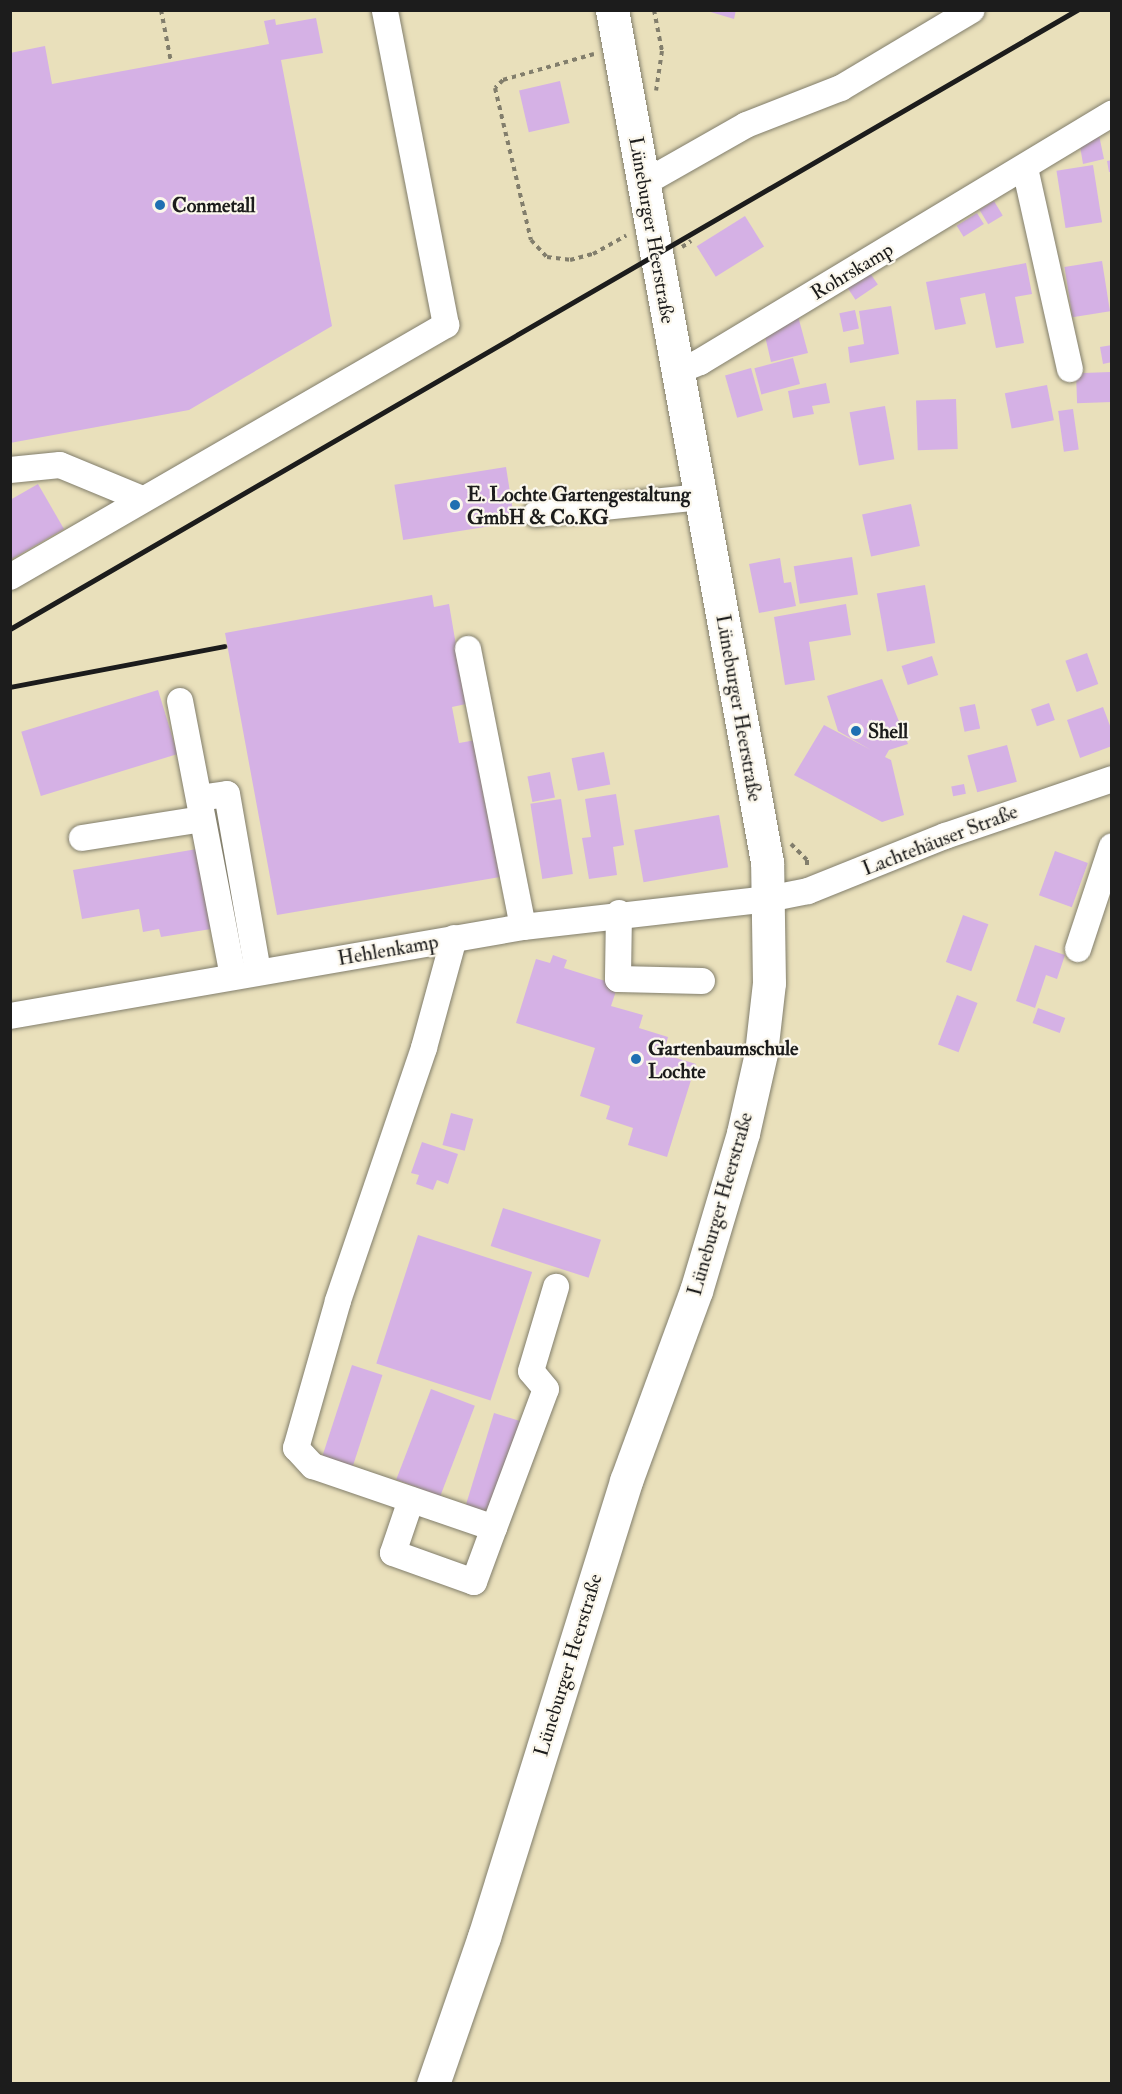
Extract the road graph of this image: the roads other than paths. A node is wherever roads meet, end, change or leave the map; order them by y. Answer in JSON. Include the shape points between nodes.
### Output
{"nodes":[{"id":1,"x":385,"y":10,"type":"edge"},
{"id":2,"x":612,"y":10,"type":"edge"},
{"id":3,"x":972,"y":10,"type":"edge"},
{"id":4,"x":1112,"y":113,"type":"edge"},
{"id":5,"x":1025,"y":168,"type":"junction"},
{"id":6,"x":644,"y":183,"type":"junction"},
{"id":7,"x":1070,"y":369,"type":"dead end"},
{"id":8,"x":678,"y":371,"type":"junction"},
{"id":9,"x":10,"y":470,"type":"edge"},
{"id":10,"x":700,"y":497,"type":"junction"},
{"id":11,"x":142,"y":499,"type":"junction"},
{"id":12,"x":536,"y":514,"type":"dead end"},
{"id":13,"x":10,"y":577,"type":"edge"},
{"id":14,"x":468,"y":649,"type":"dead end"},
{"id":15,"x":180,"y":701,"type":"dead end"},
{"id":16,"x":1112,"y":779,"type":"edge"},
{"id":17,"x":200,"y":809,"type":"junction"},
{"id":18,"x":82,"y":838,"type":"dead end"},
{"id":19,"x":1112,"y":846,"type":"edge"},
{"id":20,"x":768,"y":899,"type":"junction"},
{"id":21,"x":619,"y":913,"type":"junction"},
{"id":22,"x":523,"y":927,"type":"junction"},
{"id":23,"x":454,"y":938,"type":"junction"},
{"id":24,"x":1078,"y":949,"type":"dead end"},
{"id":25,"x":246,"y":973,"type":"junction"},
{"id":26,"x":702,"y":981,"type":"dead end"},
{"id":27,"x":10,"y":1016,"type":"edge"},
{"id":28,"x":556,"y":1287,"type":"dead end"},
{"id":29,"x":411,"y":1500,"type":"junction"},
{"id":30,"x":494,"y":1528,"type":"junction"},
{"id":31,"x":434,"y":2084,"type":"edge"}],
"edges":[{"from":1,"to":11,"type":"street","via":[[446,325]]},
{"from":2,"to":6,"type":"main road","name":"Lüneburger Heerstraße"},
{"from":3,"to":6,"type":"street","via":[[841,88],[746,125]]},
{"from":4,"to":5,"type":"street","name":"Rohrskamp"},
{"from":5,"to":7,"type":"street"},
{"from":5,"to":8,"type":"street","name":"Rohrskamp","via":[[700,362]]},
{"from":6,"to":8,"type":"main road","name":"Lüneburger Heerstraße"},
{"from":8,"to":10,"type":"main road","name":"Lüneburger Heerstraße"},
{"from":9,"to":11,"type":"street","via":[[60,465]]},
{"from":10,"to":12,"type":"street"},
{"from":10,"to":20,"type":"main road","name":"Lüneburger Heerstraße","via":[[767,862]]},
{"from":11,"to":13,"type":"street"},
{"from":14,"to":22,"type":"street"},
{"from":15,"to":17,"type":"street"},
{"from":16,"to":20,"type":"street","name":"Lachtehäuser Straße","via":[[945,836],[817,887]]},
{"from":17,"to":18,"type":"street"},
{"from":17,"to":25,"type":"street"},
{"from":17,"to":25,"type":"street","via":[[227,794]]},
{"from":19,"to":24,"type":"street"},
{"from":20,"to":21,"type":"street","name":"Hehlenkamp"},
{"from":20,"to":31,"type":"main road","name":"Lüneburger Heerstraße","via":[[769,983],[761,1053],[743,1132],[696,1291],[626,1480],[484,1937]]},
{"from":21,"to":22,"type":"street","name":"Hehlenkamp"},
{"from":21,"to":26,"type":"street","via":[[618,979]]},
{"from":22,"to":23,"type":"street","name":"Hehlenkamp"},
{"from":23,"to":25,"type":"street","name":"Hehlenkamp"},
{"from":23,"to":29,"type":"street","via":[[428,1037],[338,1301],[296,1448],[313,1466]]},
{"from":25,"to":27,"type":"street","name":"Hehlenkamp"},
{"from":28,"to":30,"type":"street","via":[[531,1371],[546,1389]]},
{"from":29,"to":30,"type":"street"},
{"from":29,"to":30,"type":"street","via":[[393,1553],[474,1582]]}]}
